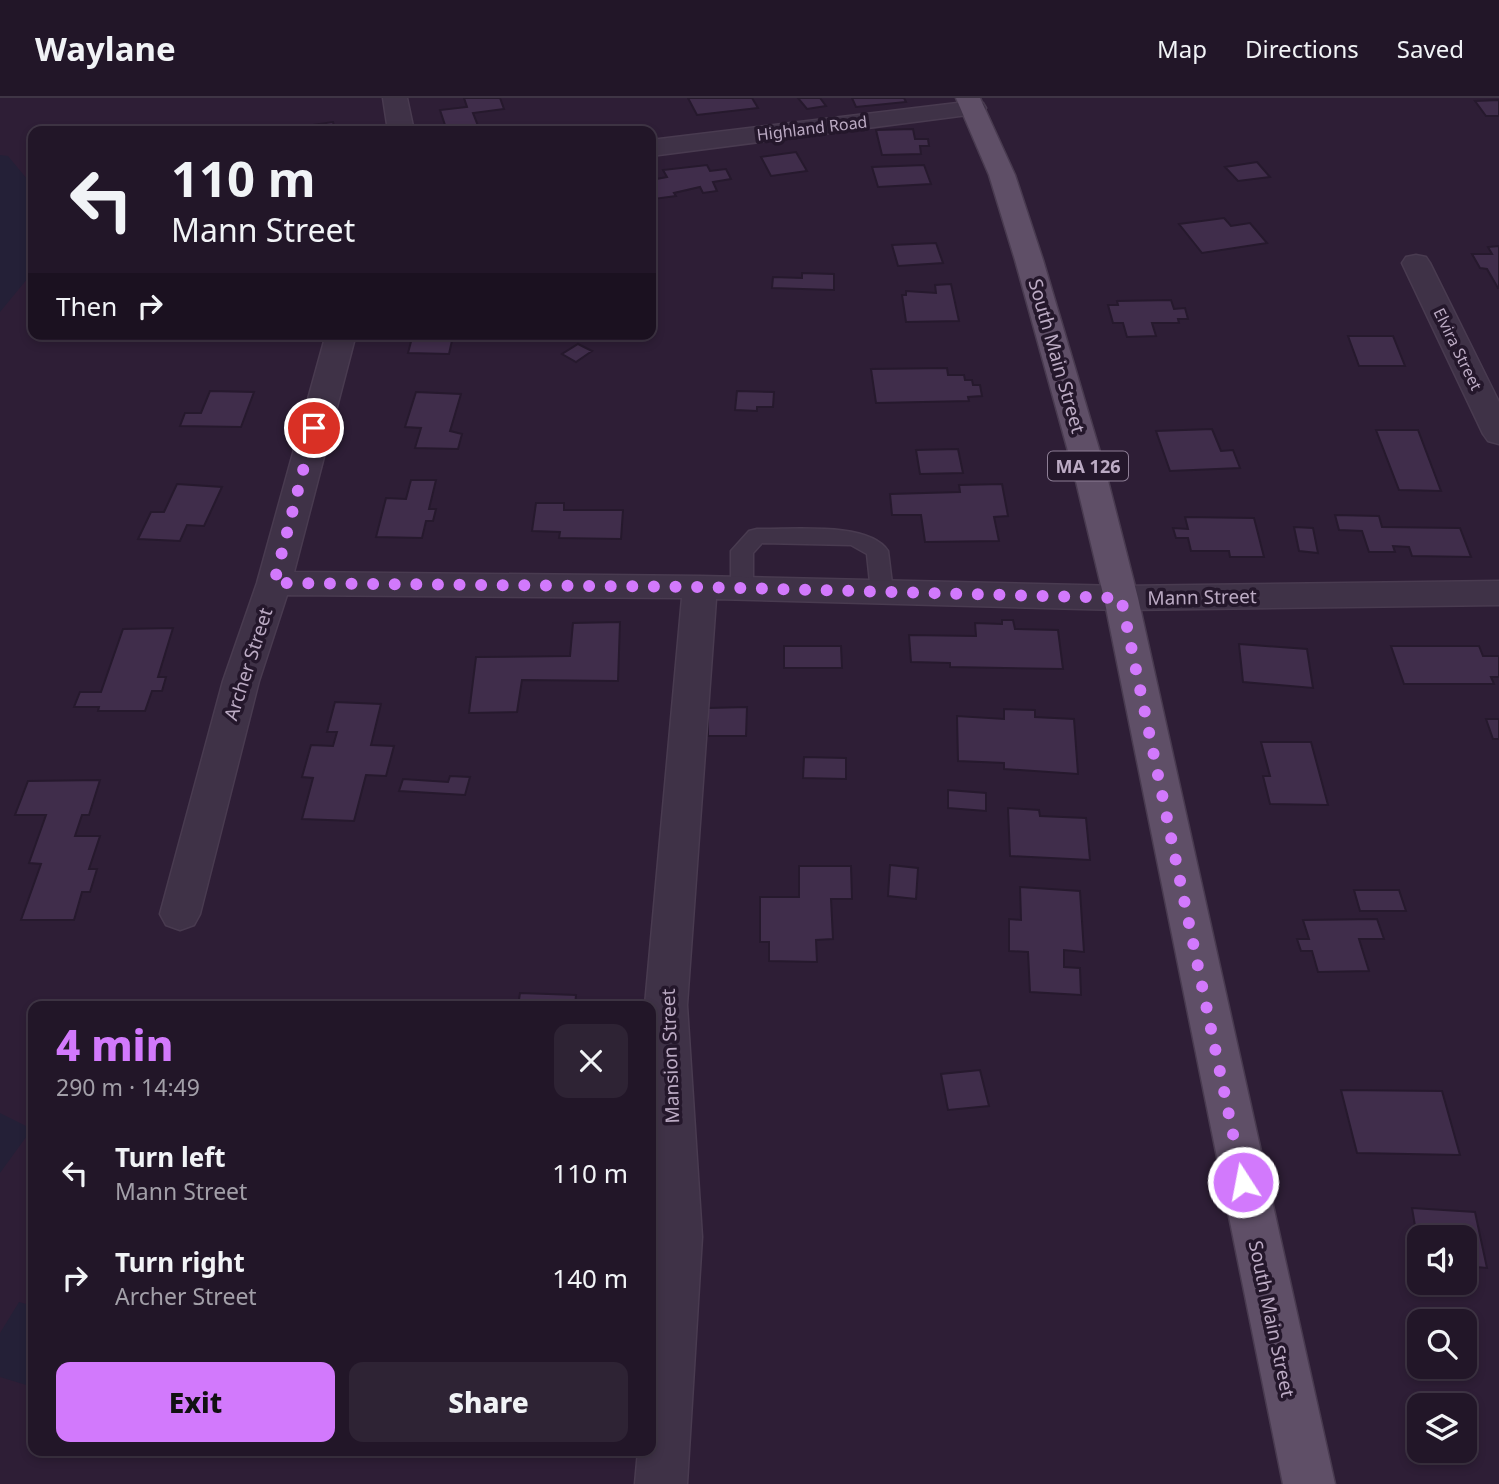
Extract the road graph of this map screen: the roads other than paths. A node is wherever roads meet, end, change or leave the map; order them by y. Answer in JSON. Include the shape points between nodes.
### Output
{"nodes":[{"id":1,"x":395,"y":98,"type":"edge"},
{"id":2,"x":971,"y":103,"type":"edge"},
{"id":3,"x":400,"y":126,"type":"edge"},
{"id":4,"x":656,"y":147,"type":"edge"},
{"id":5,"x":1416,"y":263,"type":"dead end"},
{"id":6,"x":339,"y":340,"type":"edge"},
{"id":7,"x":1499,"y":434,"type":"edge"},
{"id":8,"x":274,"y":583,"type":"junction"},
{"id":9,"x":700,"y":587,"type":"junction"},
{"id":10,"x":742,"y":588,"type":"junction"},
{"id":11,"x":882,"y":592,"type":"junction"},
{"id":12,"x":1499,"y":593,"type":"edge"},
{"id":13,"x":1121,"y":598,"type":"junction"},
{"id":14,"x":180,"y":914,"type":"dead end"},
{"id":15,"x":661,"y":1484,"type":"edge"},
{"id":16,"x":1309,"y":1484,"type":"edge"}],
"edges":[{"from":1,"to":3,"type":"street"},
{"from":2,"to":4,"type":"street","name":"Highland Road"},
{"from":2,"to":13,"type":"main road","name":"South Main Street","number":"MA 126","via":[[1002,175],[1032,272]]},
{"from":5,"to":7,"type":"street","name":"Elvira Street"},
{"from":6,"to":8,"type":"street","name":"Archer Street"},
{"from":8,"to":9,"type":"street","name":"Mann Street"},
{"from":8,"to":14,"type":"street","name":"Archer Street","via":[[241,681]]},
{"from":9,"to":10,"type":"street","name":"Mann Street"},
{"from":9,"to":15,"type":"street","name":"Mansion Street","via":[[666,1005],[678,1237]]},
{"from":10,"to":11,"type":"street","name":"Mann Street"},
{"from":10,"to":11,"type":"lane","via":[[742,551],[757,536],[855,538],[877,551]]},
{"from":11,"to":13,"type":"street","name":"Mann Street"},
{"from":12,"to":13,"type":"street","name":"Mann Street"},
{"from":13,"to":16,"type":"main road","name":"South Main Street","number":"MA 126"}]}
